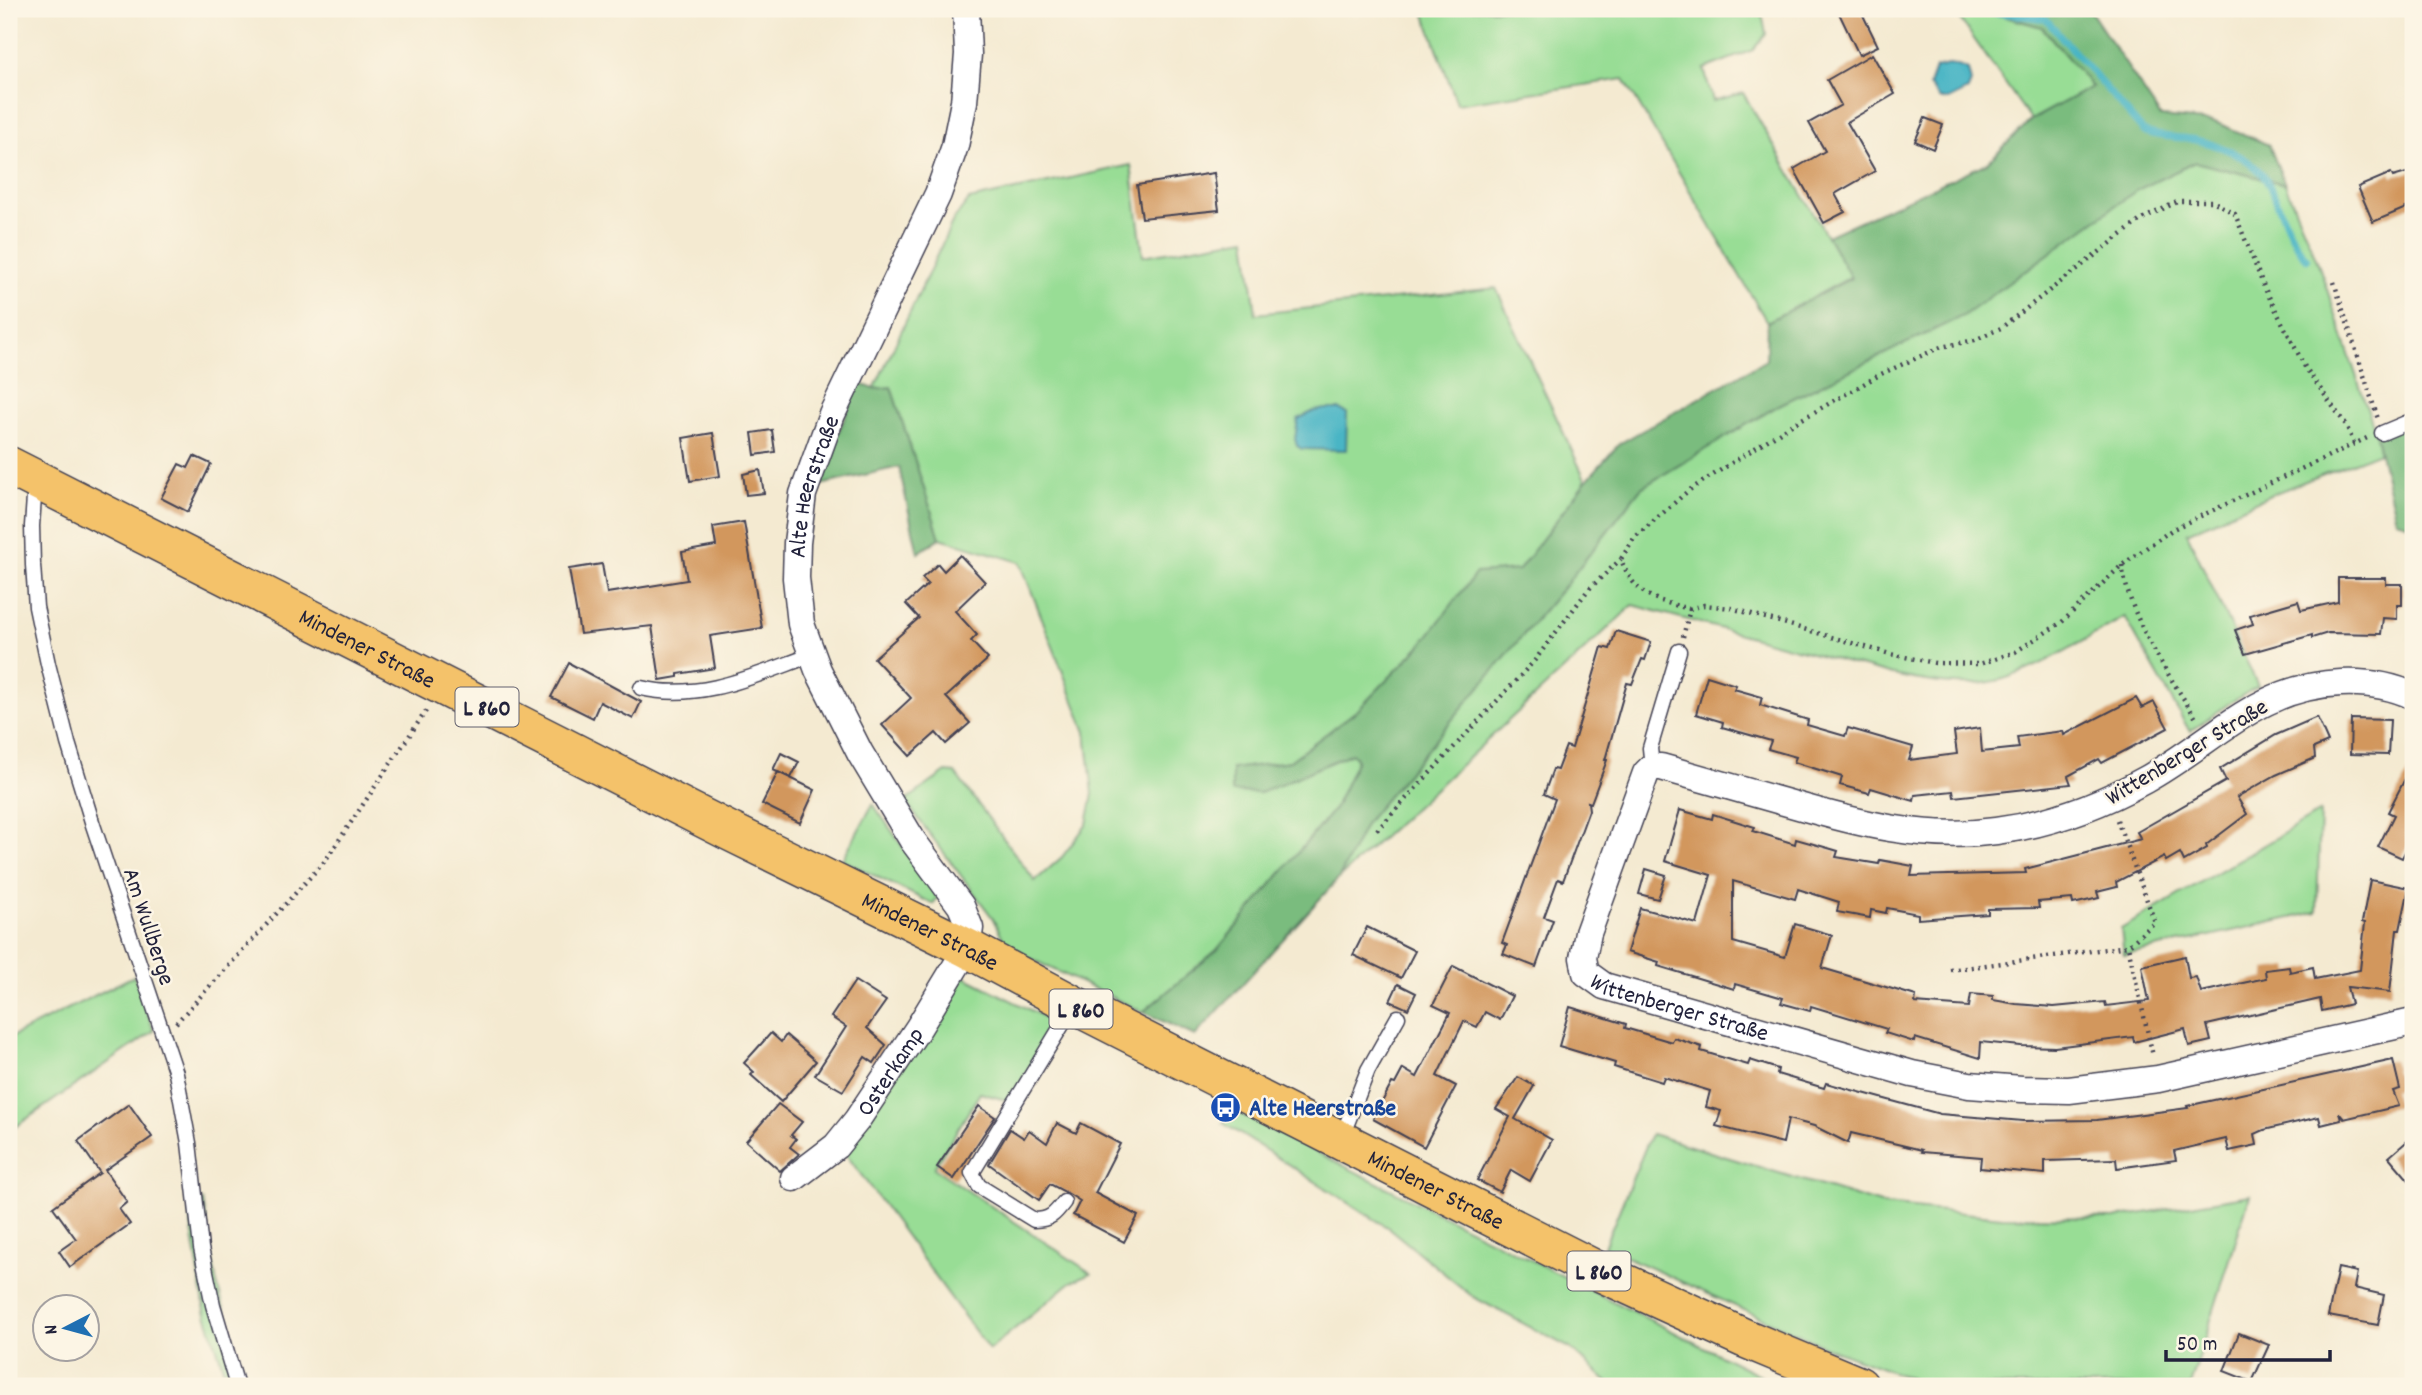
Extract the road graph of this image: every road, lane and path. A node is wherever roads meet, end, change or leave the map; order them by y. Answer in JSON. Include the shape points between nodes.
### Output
{"nodes":[{"id":1,"x":966,"y":9,"type":"edge"},
{"id":2,"x":2334,"y":282,"type":"dead end"},
{"id":3,"x":2413,"y":420,"type":"edge"},
{"id":4,"x":2382,"y":433,"type":"junction"},
{"id":5,"x":2354,"y":443,"type":"junction"},
{"id":6,"x":22,"y":472,"type":"edge"},
{"id":7,"x":1621,"y":559,"type":"junction"},
{"id":8,"x":2122,"y":565,"type":"junction"},
{"id":9,"x":1690,"y":609,"type":"junction"},
{"id":10,"x":1679,"y":651,"type":"joint"},
{"id":11,"x":812,"y":655,"type":"junction"},
{"id":12,"x":443,"y":685,"type":"junction"},
{"id":13,"x":641,"y":688,"type":"dead end"},
{"id":14,"x":2413,"y":696,"type":"edge"},
{"id":15,"x":2207,"y":738,"type":"junction"},
{"id":16,"x":1652,"y":768,"type":"junction"},
{"id":17,"x":2120,"y":826,"type":"dead end"},
{"id":18,"x":1377,"y":830,"type":"dead end"},
{"id":19,"x":2128,"y":946,"type":"junction"},
{"id":20,"x":967,"y":948,"type":"junction"},
{"id":21,"x":1950,"y":970,"type":"dead end"},
{"id":22,"x":1073,"y":1005,"type":"junction"},
{"id":23,"x":1398,"y":1017,"type":"dead end"},
{"id":24,"x":2413,"y":1022,"type":"edge"},
{"id":25,"x":163,"y":1036,"type":"junction"},
{"id":26,"x":2158,"y":1079,"type":"junction"},
{"id":27,"x":1340,"y":1141,"type":"junction"},
{"id":28,"x":794,"y":1178,"type":"dead end"},
{"id":29,"x":1064,"y":1202,"type":"dead end"},
{"id":30,"x":237,"y":1386,"type":"edge"},
{"id":31,"x":1858,"y":1386,"type":"edge"}],
"edges":[{"from":1,"to":11,"type":"street","name":"Alte Heerstraße","via":[[967,66],[955,146],[938,194],[832,414],[803,494],[796,578],[801,624]]},
{"from":2,"to":4,"type":"path"},
{"from":3,"to":4,"type":"lane"},
{"from":4,"to":5,"type":"path"},
{"from":5,"to":7,"type":"path","via":[[2305,368],[2264,287],[2235,214],[2213,201],[2179,201],[2142,219],[2001,328],[1975,340],[1941,347],[1881,374],[1688,491],[1634,538]]},
{"from":5,"to":8,"type":"path","via":[[2173,529]]},
{"from":6,"to":12,"type":"main road","name":"Mindener Straße","number":"L 860"},
{"from":6,"to":25,"type":"lane","name":"Am Wullberge","via":[[33,526],[37,607],[48,664],[93,825]]},
{"from":7,"to":9,"type":"path","via":[[1628,579],[1644,594]]},
{"from":7,"to":18,"type":"path","via":[[1588,590],[1535,660]]},
{"from":8,"to":9,"type":"path","via":[[2062,622],[2015,652],[1980,664],[1935,663],[1890,654],[1731,608],[1704,605]]},
{"from":8,"to":15,"type":"path","via":[[2126,590],[2149,639]]},
{"from":9,"to":10,"type":"path"},
{"from":10,"to":16,"type":"lane","via":[[1650,748]]},
{"from":11,"to":13,"type":"lane","via":[[720,687],[663,694]]},
{"from":11,"to":20,"type":"street","name":"Alte Heerstraße","via":[[886,799],[961,906],[970,928]]},
{"from":12,"to":20,"type":"main road","name":"Mindener Straße","number":"L 860"},
{"from":12,"to":25,"type":"path","via":[[325,860]]},
{"from":14,"to":15,"type":"street","name":"Wittenberger Straße","via":[[2384,685],[2356,682],[2308,685],[2258,705]]},
{"from":15,"to":16,"type":"street","name":"Wittenberger Straße","via":[[2109,799],[2073,814],[1995,832],[1916,833],[1876,827]]},
{"from":16,"to":26,"type":"street","name":"Wittenberger Straße","via":[[1646,773],[1588,933],[1583,958],[1586,973],[1604,986],[1912,1074],[1969,1085],[2069,1090]]},
{"from":17,"to":19,"type":"path","via":[[2155,922]]},
{"from":19,"to":21,"type":"path"},
{"from":19,"to":26,"type":"path"},
{"from":20,"to":22,"type":"main road","name":"Mindener Straße","number":"L 860"},
{"from":20,"to":28,"type":"street","name":"Osterkamp","via":[[858,1120],[836,1146]]},
{"from":22,"to":27,"type":"main road","name":"Mindener Straße","number":"L 860"},
{"from":22,"to":29,"type":"lane","via":[[972,1173],[979,1186],[1034,1220],[1053,1216]]},
{"from":23,"to":27,"type":"lane","via":[[1368,1070]]},
{"from":24,"to":26,"type":"street","name":"Wittenberger Straße"},
{"from":25,"to":30,"type":"lane","name":"Am Wullberge","via":[[184,1110],[210,1294]]},
{"from":27,"to":31,"type":"main road","name":"Mindener Straße","number":"L 860","via":[[1598,1271]]}]}
